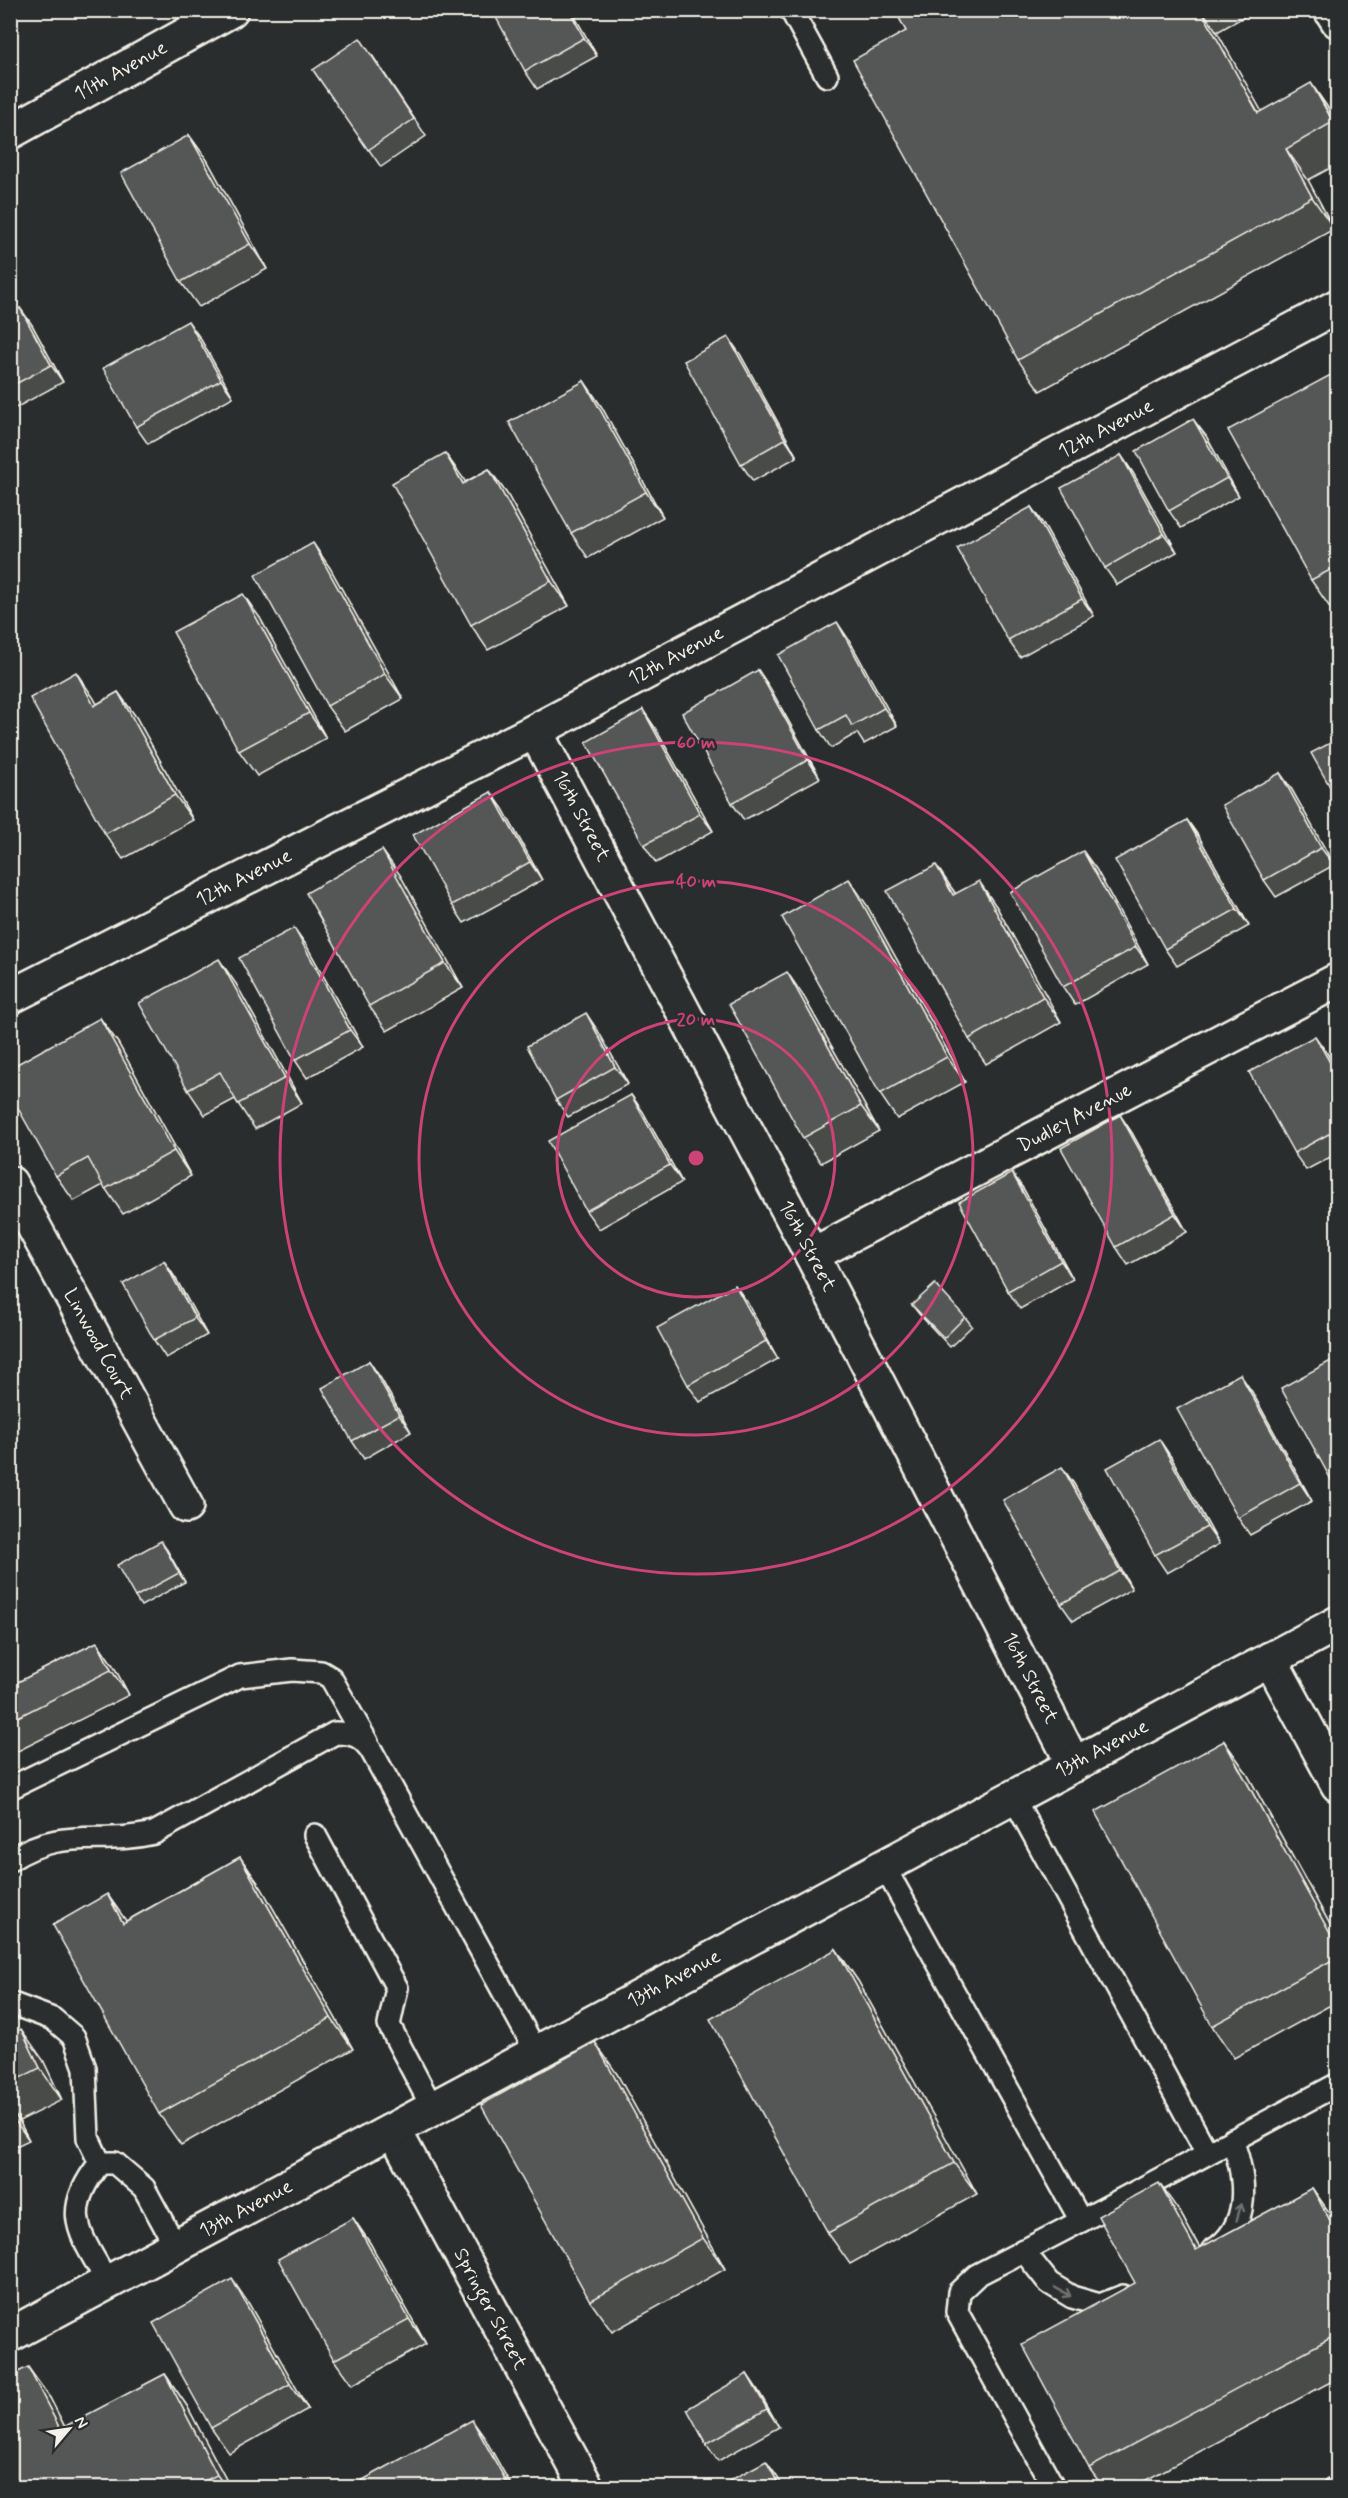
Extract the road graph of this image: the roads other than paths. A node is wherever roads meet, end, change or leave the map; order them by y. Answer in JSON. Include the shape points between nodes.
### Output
{"nodes":[{"id":1,"x":231,"y":10,"type":"edge"},
{"id":2,"x":790,"y":10,"type":"edge"},
{"id":3,"x":1331,"y":10,"type":"edge"},
{"id":4,"x":1338,"y":21,"type":"edge"},
{"id":5,"x":827,"y":76,"type":"dead end"},
{"id":6,"x":10,"y":132,"type":"edge"},
{"id":7,"x":1338,"y":306,"type":"edge"},
{"id":8,"x":535,"y":731,"type":"junction"},
{"id":9,"x":1338,"y":980,"type":"edge"},
{"id":10,"x":10,"y":997,"type":"edge"},
{"id":11,"x":10,"y":1183,"type":"edge"},
{"id":12,"x":812,"y":1256,"type":"junction"},
{"id":13,"x":186,"y":1506,"type":"dead end"},
{"id":14,"x":1338,"y":1623,"type":"edge"},
{"id":15,"x":1270,"y":1659,"type":"junction"},
{"id":16,"x":371,"y":1750,"type":"junction"},
{"id":17,"x":1074,"y":1765,"type":"junction"},
{"id":18,"x":1338,"y":1785,"type":"edge"},
{"id":19,"x":10,"y":1788,"type":"edge"},
{"id":20,"x":1013,"y":1797,"type":"junction"},
{"id":21,"x":315,"y":1835,"type":"dead end"},
{"id":22,"x":10,"y":1860,"type":"edge"},
{"id":23,"x":884,"y":1866,"type":"junction"},
{"id":24,"x":10,"y":2003,"type":"edge"},
{"id":25,"x":537,"y":2053,"type":"junction"},
{"id":26,"x":1338,"y":2084,"type":"edge"},
{"id":27,"x":433,"y":2109,"type":"junction"},
{"id":28,"x":394,"y":2130,"type":"junction"},
{"id":29,"x":1232,"y":2140,"type":"junction"},
{"id":30,"x":1207,"y":2153,"type":"junction"},
{"id":31,"x":100,"y":2163,"type":"junction"},
{"id":32,"x":1081,"y":2221,"type":"junction"},
{"id":33,"x":176,"y":2247,"type":"junction"},
{"id":34,"x":1023,"y":2250,"type":"junction"},
{"id":35,"x":1204,"y":2255,"type":"edge"},
{"id":36,"x":108,"y":2283,"type":"junction"},
{"id":37,"x":1143,"y":2288,"type":"edge"},
{"id":38,"x":10,"y":2335,"type":"edge"},
{"id":39,"x":587,"y":2487,"type":"edge"},
{"id":40,"x":1054,"y":2487,"type":"edge"}],
"edges":[{"from":1,"to":6,"type":"street","name":"11th Avenue"},
{"from":2,"to":5,"type":"lane"},
{"from":3,"to":4,"type":"street"},
{"from":7,"to":8,"type":"street","name":"12th Avenue"},
{"from":8,"to":10,"type":"street","name":"12th Avenue"},
{"from":8,"to":12,"type":"street","name":"16th Street"},
{"from":9,"to":12,"type":"street","name":"Dudley Avenue"},
{"from":11,"to":13,"type":"street","name":"Linwood Court"},
{"from":12,"to":17,"type":"street","name":"16th Street"},
{"from":14,"to":15,"type":"street","name":"13th Avenue"},
{"from":15,"to":17,"type":"street","name":"13th Avenue"},
{"from":15,"to":18,"type":"street"},
{"from":16,"to":19,"type":"lane","via":[[332,1678],[321,1672],[274,1671],[240,1676]]},
{"from":16,"to":22,"type":"lane","via":[[363,1739],[351,1733],[335,1733],[154,1833],[134,1838],[57,1839],[31,1846]]},
{"from":16,"to":25,"type":"lane"},
{"from":17,"to":20,"type":"street","name":"13th Avenue"},
{"from":20,"to":23,"type":"street","name":"13th Avenue"},
{"from":20,"to":30,"type":"lane"},
{"from":21,"to":27,"type":"lane","via":[[397,1988],[389,2025]]},
{"from":23,"to":25,"type":"street","name":"13th Avenue"},
{"from":23,"to":32,"type":"lane"},
{"from":24,"to":31,"type":"lane","via":[[53,2019],[74,2037],[86,2068],[88,2138]]},
{"from":25,"to":27,"type":"street","name":"13th Avenue"},
{"from":26,"to":29,"type":"lane"},
{"from":27,"to":28,"type":"street","name":"13th Avenue"},
{"from":28,"to":33,"type":"street","name":"13th Avenue"},
{"from":28,"to":39,"type":"street","name":"Springer Street"},
{"from":29,"to":30,"type":"lane"},
{"from":35,"to":29,"type":"lane","one_way":true,"via":[[1224,2244],[1239,2217],[1244,2192],[1242,2167]]},
{"from":30,"to":32,"type":"lane"},
{"from":31,"to":33,"type":"lane","via":[[115,2163],[144,2188]]},
{"from":31,"to":36,"type":"lane","via":[[89,2176],[76,2211],[77,2228]]},
{"from":32,"to":34,"type":"lane"},
{"from":33,"to":36,"type":"street","name":"13th Avenue"},
{"from":34,"to":37,"type":"lane","one_way":true,"via":[[1049,2283],[1081,2300],[1101,2305]]},
{"from":34,"to":40,"type":"lane","via":[[977,2275],[959,2292],[957,2312]]},
{"from":36,"to":38,"type":"street","name":"13th Avenue"}]}
